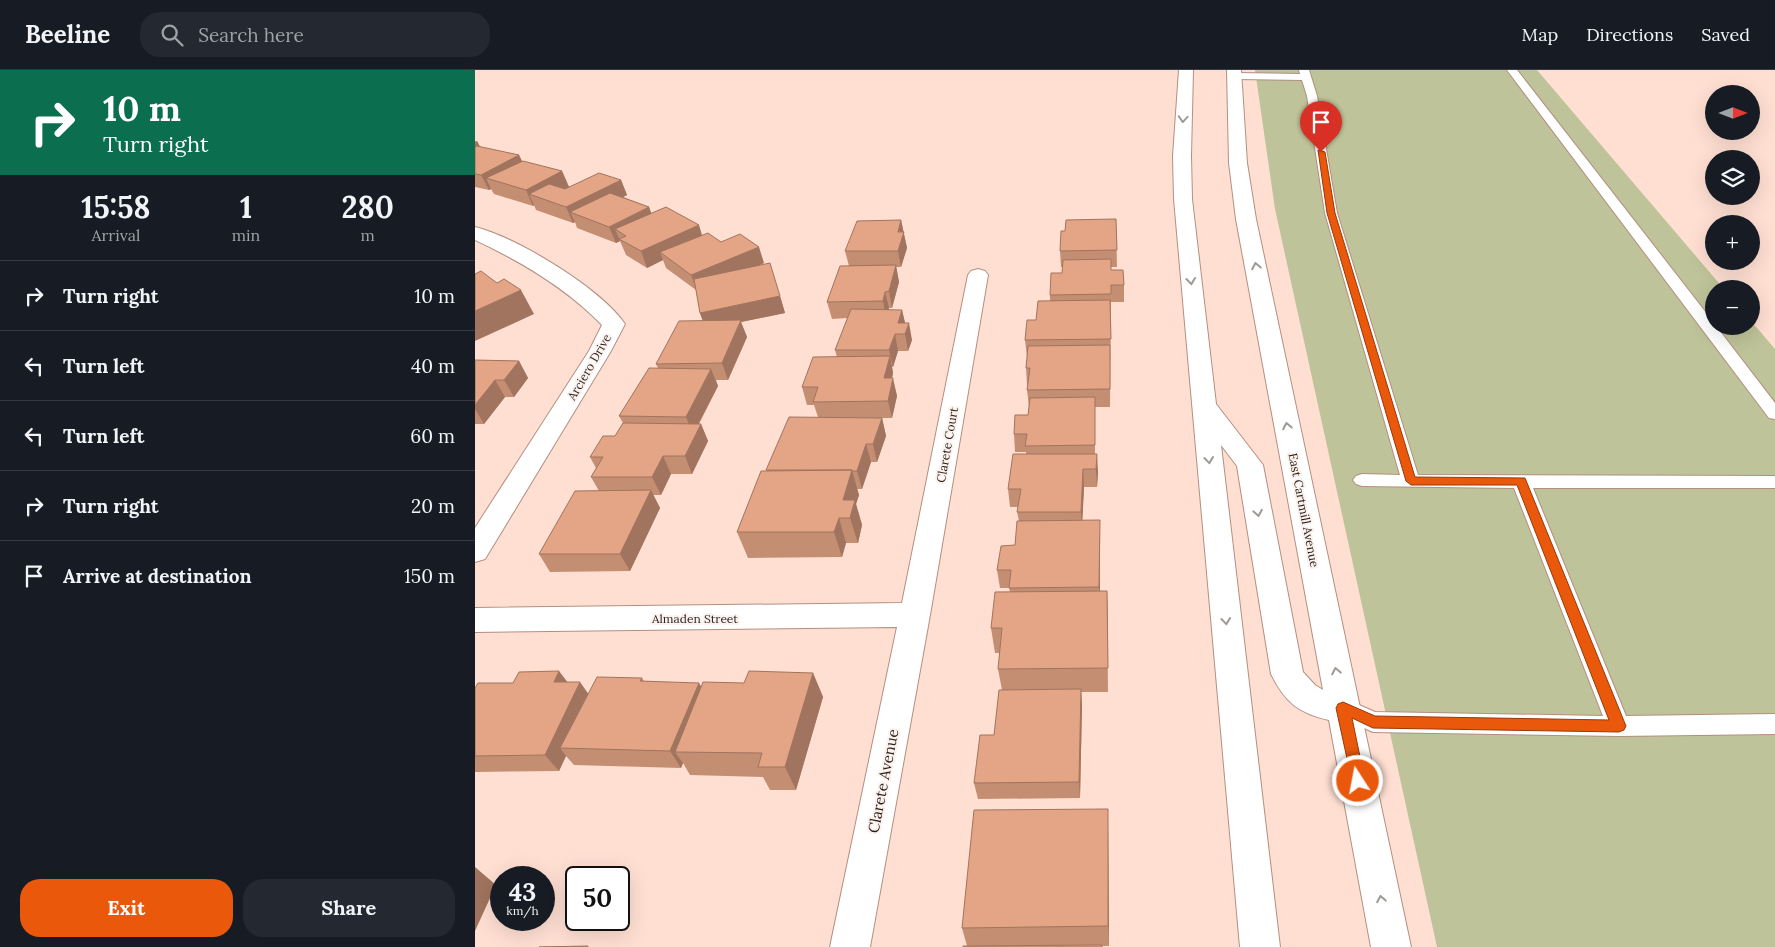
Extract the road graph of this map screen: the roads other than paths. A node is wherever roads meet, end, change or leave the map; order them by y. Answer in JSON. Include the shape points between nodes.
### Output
{"nodes":[{"id":1,"x":1186,"y":70,"type":"edge"},
{"id":2,"x":1511,"y":70,"type":"edge"},
{"id":3,"x":1235,"y":73,"type":"edge"},
{"id":4,"x":1305,"y":73,"type":"edge"},
{"id":5,"x":475,"y":233,"type":"edge"},
{"id":6,"x":978,"y":275,"type":"dead end"},
{"id":7,"x":1203,"y":404,"type":"junction"},
{"id":8,"x":1775,"y":414,"type":"edge"},
{"id":9,"x":1362,"y":480,"type":"dead end"},
{"id":10,"x":1411,"y":481,"type":"junction"},
{"id":11,"x":1521,"y":481,"type":"junction"},
{"id":12,"x":1775,"y":482,"type":"edge"},
{"id":13,"x":475,"y":551,"type":"edge"},
{"id":14,"x":915,"y":615,"type":"junction"},
{"id":15,"x":475,"y":620,"type":"edge"},
{"id":16,"x":1343,"y":708,"type":"junction"},
{"id":17,"x":1775,"y":724,"type":"edge"},
{"id":18,"x":1619,"y":726,"type":"junction"},
{"id":19,"x":850,"y":947,"type":"edge"},
{"id":20,"x":1260,"y":947,"type":"edge"},
{"id":21,"x":1391,"y":947,"type":"edge"}],
"edges":[{"from":1,"to":7,"type":"main road","one_way":true,"via":[[1181,156],[1183,199]]},
{"from":2,"to":8,"type":"lane"},
{"from":3,"to":4,"type":"lane"},
{"from":16,"to":3,"type":"main road","name":"East Cartmill Avenue","one_way":true,"via":[[1246,219],[1238,163]]},
{"from":4,"to":10,"type":"lane","via":[[1312,96],[1331,213]]},
{"from":5,"to":13,"type":"main road","name":"Arciero Drive","via":[[549,269],[595,304],[614,324]]},
{"from":6,"to":14,"type":"main road","name":"Clarete Court"},
{"from":7,"to":16,"type":"main road","one_way":true,"via":[[1250,465],[1282,657],[1289,680],[1302,695],[1314,702]]},
{"from":7,"to":20,"type":"main road","one_way":true},
{"from":9,"to":10,"type":"lane"},
{"from":10,"to":11,"type":"lane"},
{"from":11,"to":12,"type":"lane"},
{"from":11,"to":18,"type":"lane"},
{"from":14,"to":15,"type":"main road","name":"Almaden Street"},
{"from":14,"to":19,"type":"main road","name":"Clarete Avenue"},
{"from":16,"to":18,"type":"lane","via":[[1373,722]]},
{"from":21,"to":16,"type":"main road","name":"East Cartmill Avenue","one_way":true},
{"from":17,"to":18,"type":"lane"}]}
